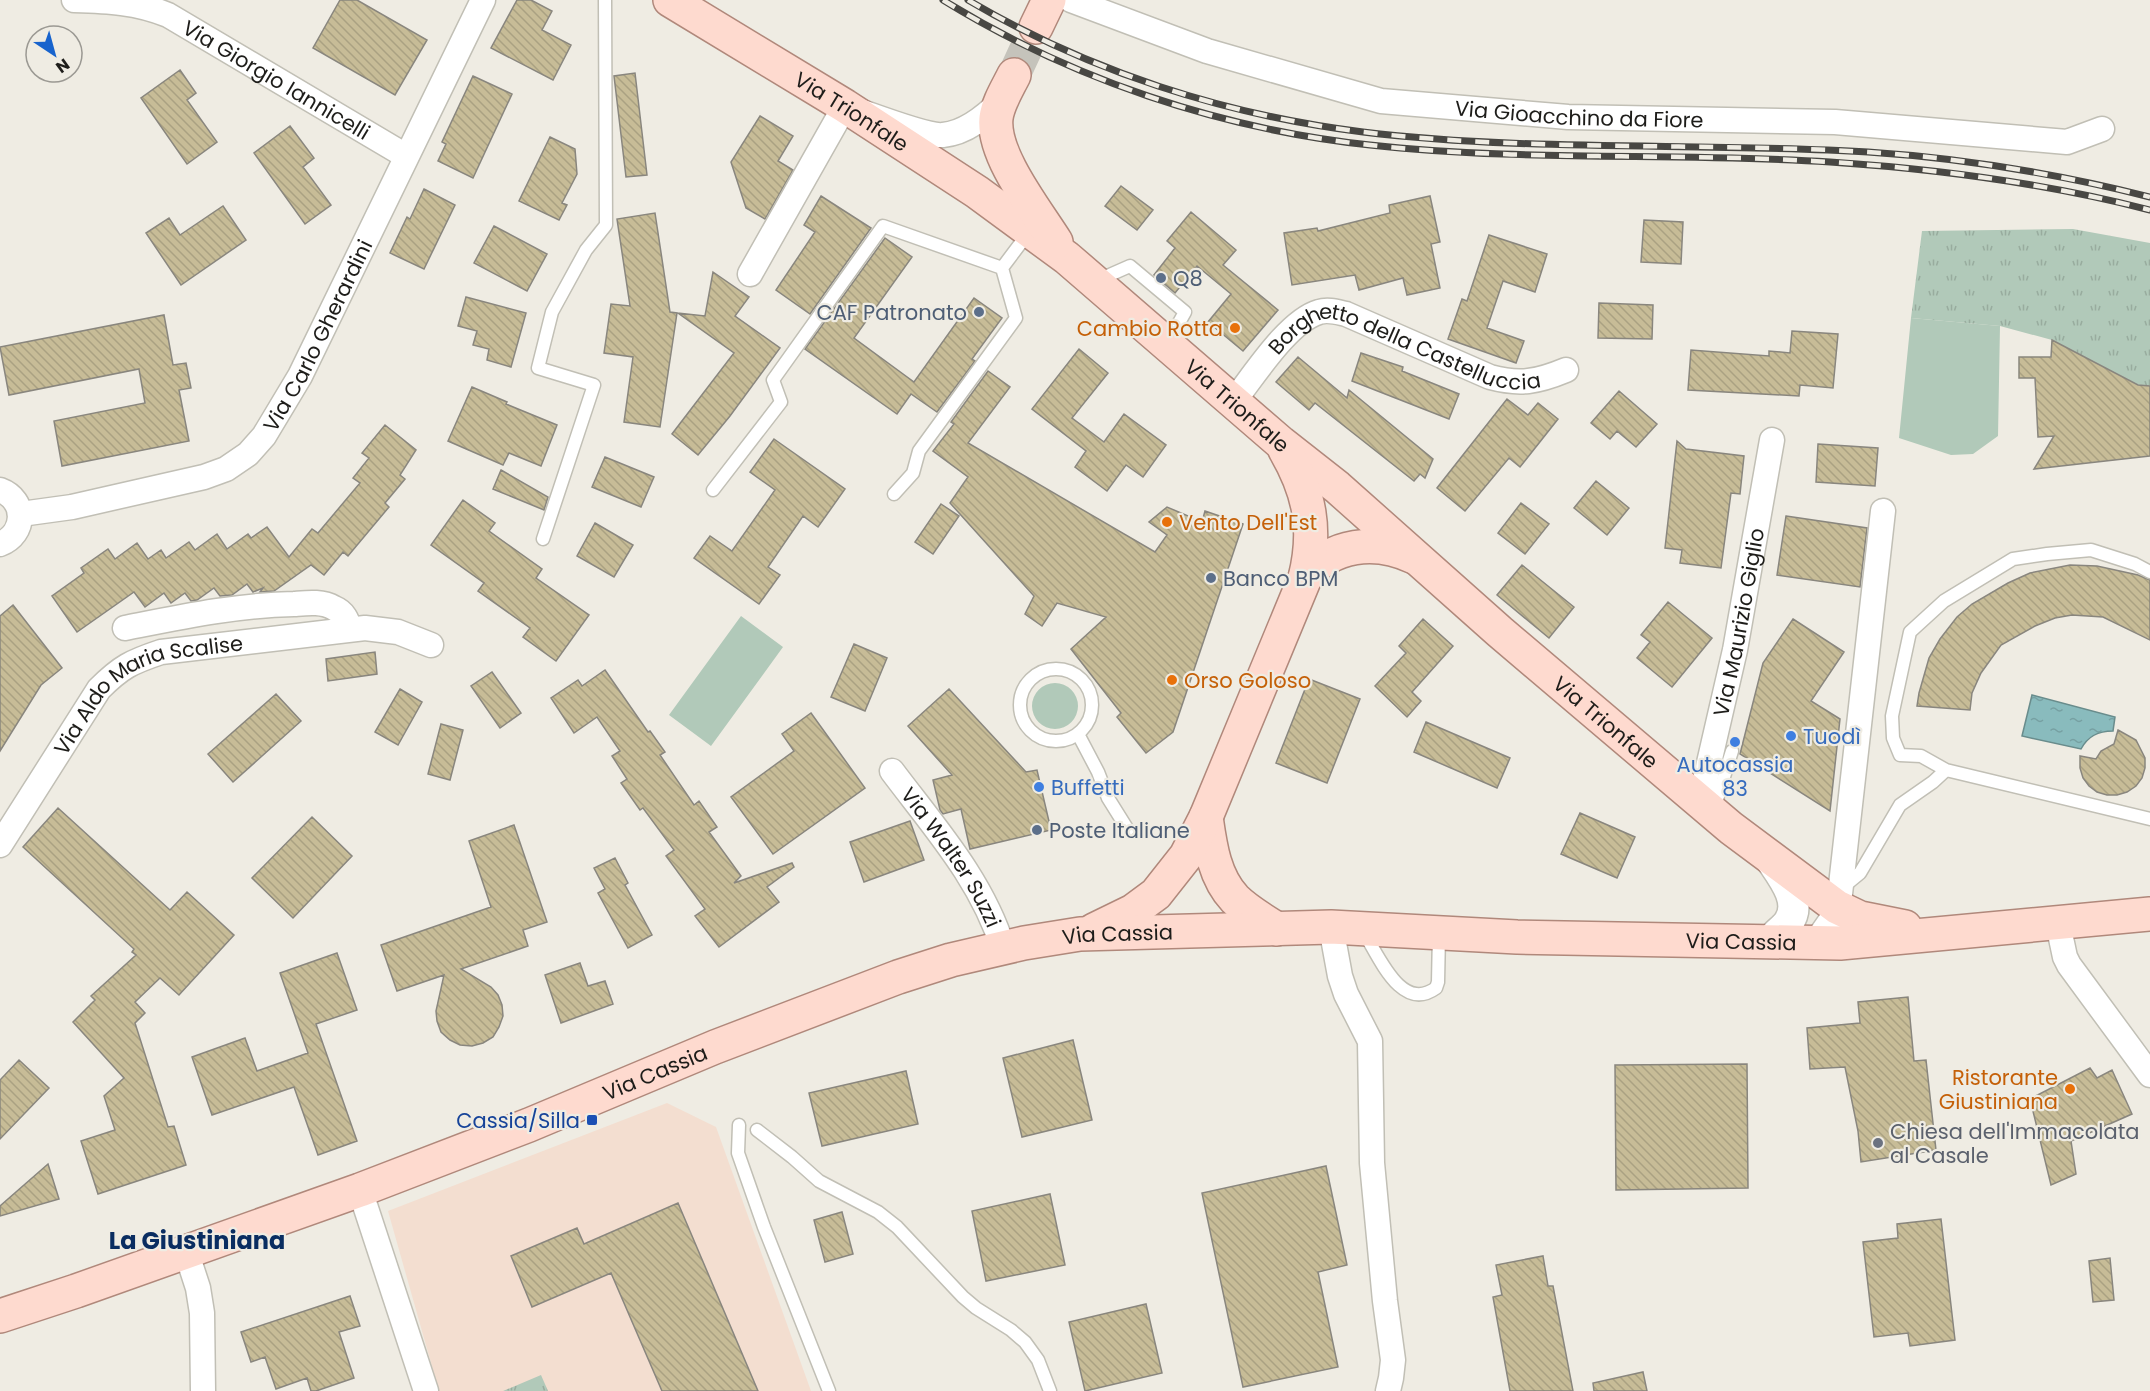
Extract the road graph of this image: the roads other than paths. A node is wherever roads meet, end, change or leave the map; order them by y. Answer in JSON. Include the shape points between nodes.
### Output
{"nodes":[{"id":1,"x":74,"y":0,"type":"edge"},
{"id":2,"x":483,"y":0,"type":"edge"},
{"id":3,"x":605,"y":0,"type":"edge"},
{"id":4,"x":670,"y":0,"type":"edge"},
{"id":5,"x":1071,"y":0,"type":"edge"},
{"id":6,"x":116,"y":1,"type":"edge"},
{"id":7,"x":1008,"y":87,"type":"joint"},
{"id":8,"x":844,"y":106,"type":"junction"},
{"id":9,"x":2102,"y":129,"type":"dead end"},
{"id":10,"x":406,"y":156,"type":"junction"},
{"id":11,"x":1030,"y":231,"type":"junction"},
{"id":12,"x":1067,"y":258,"type":"junction"},
{"id":13,"x":1002,"y":268,"type":"junction"},
{"id":14,"x":750,"y":274,"type":"dead end"},
{"id":15,"x":1566,"y":370,"type":"dead end"},
{"id":16,"x":1233,"y":402,"type":"junction"},
{"id":17,"x":1772,"y":440,"type":"dead end"},
{"id":18,"x":1281,"y":443,"type":"junction"},
{"id":19,"x":0,"y":490,"type":"edge"},
{"id":20,"x":713,"y":490,"type":"dead end"},
{"id":21,"x":894,"y":494,"type":"dead end"},
{"id":22,"x":1883,"y":511,"type":"dead end"},
{"id":23,"x":21,"y":514,"type":"junction"},
{"id":24,"x":543,"y":539,"type":"dead end"},
{"id":25,"x":0,"y":544,"type":"edge"},
{"id":26,"x":1415,"y":558,"type":"junction"},
{"id":27,"x":2150,"y":572,"type":"edge"},
{"id":28,"x":1305,"y":579,"type":"junction"},
{"id":29,"x":125,"y":628,"type":"dead end"},
{"id":30,"x":350,"y":629,"type":"junction"},
{"id":31,"x":431,"y":645,"type":"dead end"},
{"id":32,"x":1078,"y":734,"type":"junction"},
{"id":33,"x":1732,"y":751,"type":"dead end"},
{"id":34,"x":1947,"y":770,"type":"junction"},
{"id":35,"x":892,"y":771,"type":"dead end"},
{"id":36,"x":1707,"y":808,"type":"junction"},
{"id":37,"x":1206,"y":817,"type":"junction"},
{"id":38,"x":2150,"y":819,"type":"edge"},
{"id":39,"x":1128,"y":830,"type":"dead end"},
{"id":40,"x":0,"y":845,"type":"edge"},
{"id":41,"x":1770,"y":857,"type":"junction"},
{"id":42,"x":1839,"y":898,"type":"junction"},
{"id":43,"x":2150,"y":914,"type":"edge"},
{"id":44,"x":2058,"y":924,"type":"junction"},
{"id":45,"x":1346,"y":928,"type":"junction"},
{"id":46,"x":1277,"y":929,"type":"junction"},
{"id":47,"x":1438,"y":933,"type":"junction"},
{"id":48,"x":1940,"y":933,"type":"junction"},
{"id":49,"x":1080,"y":934,"type":"junction"},
{"id":50,"x":1771,"y":940,"type":"junction"},
{"id":51,"x":1815,"y":942,"type":"junction"},
{"id":52,"x":1003,"y":948,"type":"junction"},
{"id":53,"x":2150,"y":1075,"type":"edge"},
{"id":54,"x":739,"y":1125,"type":"dead end"},
{"id":55,"x":757,"y":1130,"type":"dead end"},
{"id":56,"x":360,"y":1190,"type":"junction"},
{"id":57,"x":186,"y":1251,"type":"junction"},
{"id":58,"x":0,"y":1316,"type":"edge"},
{"id":59,"x":1394,"y":1384,"type":"edge"},
{"id":60,"x":203,"y":1391,"type":"edge"},
{"id":61,"x":426,"y":1391,"type":"edge"},
{"id":62,"x":829,"y":1391,"type":"edge"},
{"id":63,"x":1050,"y":1391,"type":"edge"}],
"edges":[{"from":1,"to":6,"type":"street","name":"Via Giorgio Iannicelli"},
{"from":2,"to":10,"type":"street","name":"Via Carlo Gherardini"},
{"from":3,"to":24,"type":"lane","via":[[606,225],[586,250],[552,312],[538,368],[594,385]]},
{"from":4,"to":8,"type":"main road","name":"Via Trionfale"},
{"from":5,"to":9,"type":"street","name":"Via Gioacchino da Fiore","via":[[1206,51],[1381,101],[1568,117],[1835,122],[2067,142]]},
{"from":6,"to":10,"type":"street","name":"Via Giorgio Iannicelli","via":[[174,18]]},
{"from":7,"to":8,"type":"street","via":[[975,123],[942,136]]},
{"from":7,"to":12,"type":"main road","via":[[998,110],[996,130],[1002,154]]},
{"from":8,"to":11,"type":"main road","name":"Via Trionfale"},
{"from":8,"to":14,"type":"street"},
{"from":10,"to":23,"type":"street","name":"Via Carlo Gherardini","via":[[300,376],[264,436],[248,454],[226,469],[204,477],[72,507]]},
{"from":11,"to":12,"type":"main road","name":"Via Trionfale"},
{"from":11,"to":13,"type":"lane"},
{"from":12,"to":16,"type":"main road","name":"Via Trionfale"},
{"from":13,"to":20,"type":"lane","via":[[883,226],[773,380],[781,402]]},
{"from":13,"to":21,"type":"lane","via":[[1016,318],[919,451],[913,473]]},
{"from":15,"to":16,"type":"street","name":"Borghetto della Castelluccia","via":[[1532,382],[1510,382],[1490,377],[1346,314],[1320,311],[1285,336]]},
{"from":16,"to":18,"type":"main road","name":"Via Trionfale"},
{"from":17,"to":36,"type":"street","name":"Via Maurizio Giglio"},
{"from":18,"to":26,"type":"main road","name":"Via Trionfale","via":[[1337,487]]},
{"from":18,"to":28,"type":"main road","via":[[1302,483],[1310,516],[1311,545]]},
{"from":19,"to":23,"type":"street","via":[[15,499]]},
{"from":22,"to":42,"type":"street"},
{"from":23,"to":25,"type":"street","via":[[14,535]]},
{"from":26,"to":28,"type":"main road","via":[[1392,550],[1349,549],[1326,558]]},
{"from":26,"to":36,"type":"main road","name":"Via Trionfale"},
{"from":27,"to":34,"type":"lane","via":[[2091,550],[2013,559],[1944,601],[1910,632],[1892,716],[1893,738],[1900,755],[1921,756]]},
{"from":28,"to":37,"type":"main road"},
{"from":29,"to":30,"type":"street","name":"Via Aldo Maria Scalise","via":[[252,606],[316,603],[341,612]]},
{"from":30,"to":31,"type":"street","name":"Via Aldo Maria Scalise","via":[[389,630]]},
{"from":30,"to":40,"type":"street","name":"Via Aldo Maria Scalise","via":[[161,652],[117,670],[99,689]]},
{"from":32,"to":32,"type":"lane","via":[[1091,714],[1092,701],[1086,684],[1072,672],[1060,669],[1037,674],[1022,692],[1021,715],[1026,726],[1034,734],[1056,741]]},
{"from":32,"to":39,"type":"lane"},
{"from":33,"to":36,"type":"lane"},
{"from":34,"to":38,"type":"lane"},
{"from":34,"to":42,"type":"lane","via":[[1900,805],[1860,873]]},
{"from":35,"to":52,"type":"street","name":"Via Walter Suzzi","via":[[978,889]]},
{"from":36,"to":41,"type":"main road","name":"Via Trionfale"},
{"from":37,"to":46,"type":"main road","via":[[1211,852],[1225,884],[1240,903]]},
{"from":37,"to":49,"type":"main road","via":[[1181,864],[1156,894],[1116,920]]},
{"from":41,"to":42,"type":"main road","name":"Via Trionfale"},
{"from":41,"to":50,"type":"street","name":"Via Trionfale","via":[[1794,906],[1789,923]]},
{"from":42,"to":48,"type":"main road","name":"Via Trionfale","via":[[1853,915]]},
{"from":42,"to":51,"type":"street","via":[[1831,922]]},
{"from":43,"to":44,"type":"main road","name":"Via Cassia"},
{"from":44,"to":48,"type":"main road","name":"Via Cassia"},
{"from":44,"to":53,"type":"street","via":[[2069,965]]},
{"from":45,"to":46,"type":"main road","name":"Via Cassia"},
{"from":45,"to":47,"type":"main road","name":"Via Cassia"},
{"from":45,"to":47,"type":"lane","via":[[1398,986],[1420,995],[1436,988],[1438,982]]},
{"from":45,"to":59,"type":"street","via":[[1340,976],[1370,1041],[1372,1162]]},
{"from":46,"to":49,"type":"main road","name":"Via Cassia"},
{"from":47,"to":50,"type":"main road","name":"Via Cassia"},
{"from":48,"to":51,"type":"main road","name":"Via Cassia","via":[[1866,942]]},
{"from":49,"to":52,"type":"main road","name":"Via Cassia"},
{"from":50,"to":51,"type":"main road","name":"Via Cassia"},
{"from":52,"to":56,"type":"main road","name":"Via Cassia","via":[[872,986]]},
{"from":54,"to":62,"type":"lane","via":[[738,1153]]},
{"from":55,"to":63,"type":"lane","via":[[819,1181],[878,1212],[897,1227],[963,1297],[1025,1342],[1038,1360]]},
{"from":56,"to":57,"type":"main road","name":"Via Cassia"},
{"from":56,"to":61,"type":"street"},
{"from":57,"to":58,"type":"main road","name":"Via Cassia"},
{"from":57,"to":60,"type":"street","via":[[202,1313]]}]}
